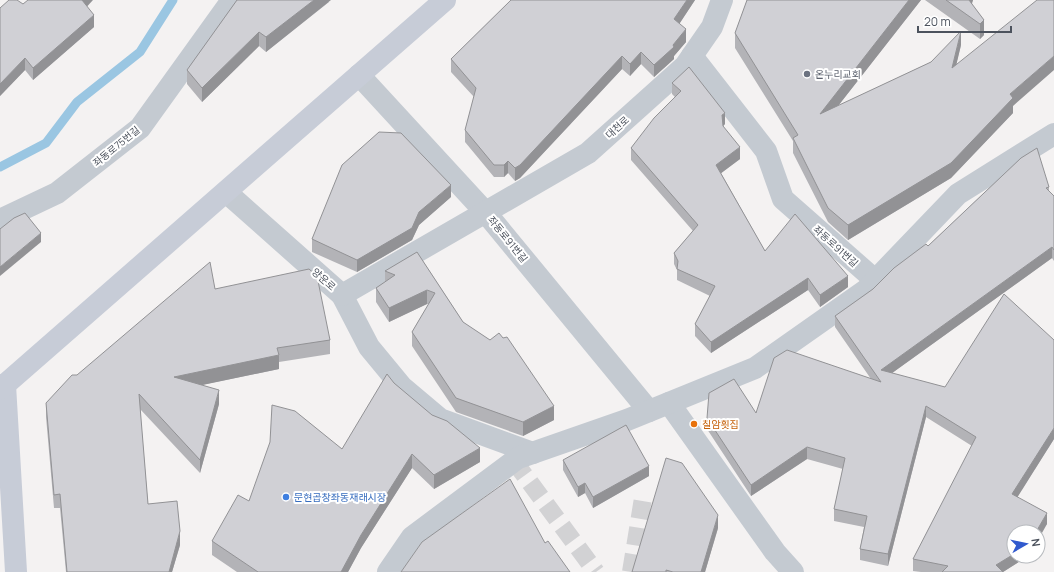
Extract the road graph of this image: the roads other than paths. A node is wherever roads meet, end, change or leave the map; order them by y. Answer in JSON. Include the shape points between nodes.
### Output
{"nodes":[{"id":1,"x":232,"y":0,"type":"edge"},
{"id":2,"x":445,"y":0,"type":"edge"},
{"id":3,"x":722,"y":0,"type":"edge"},
{"id":4,"x":692,"y":56,"type":"junction"},
{"id":5,"x":359,"y":75,"type":"junction"},
{"id":6,"x":1054,"y":134,"type":"edge"},
{"id":7,"x":226,"y":192,"type":"junction"},
{"id":8,"x":481,"y":215,"type":"junction"},
{"id":9,"x":0,"y":220,"type":"edge"},
{"id":10,"x":875,"y":280,"type":"junction"},
{"id":11,"x":342,"y":295,"type":"junction"},
{"id":12,"x":2,"y":386,"type":"edge"},
{"id":13,"x":669,"y":403,"type":"junction"},
{"id":14,"x":649,"y":411,"type":"junction"},
{"id":15,"x":533,"y":453,"type":"junction"},
{"id":16,"x":16,"y":572,"type":"edge"},
{"id":17,"x":388,"y":572,"type":"edge"},
{"id":18,"x":793,"y":572,"type":"edge"}],
"edges":[{"from":1,"to":9,"type":"street","name":"좌동로75번길","via":[[140,128],[57,193]]},
{"from":2,"to":5,"type":"main road"},
{"from":3,"to":4,"type":"street","name":"대천로","via":[[712,27]]},
{"from":4,"to":8,"type":"street","name":"대천로","via":[[685,66],[588,153]]},
{"from":4,"to":10,"type":"street","name":"좌동로91번길","via":[[766,151],[783,199]]},
{"from":5,"to":7,"type":"main road"},
{"from":5,"to":8,"type":"street","name":"좌동로91번길"},
{"from":6,"to":10,"type":"street","via":[[958,194]]},
{"from":7,"to":11,"type":"street","name":"양운로"},
{"from":7,"to":12,"type":"main road"},
{"from":8,"to":11,"type":"street","name":"양운로"},
{"from":8,"to":14,"type":"street","name":"좌동로91번길"},
{"from":10,"to":13,"type":"street","via":[[866,290],[755,368]]},
{"from":11,"to":15,"type":"street","via":[[369,347],[402,387],[440,419]]},
{"from":12,"to":16,"type":"main road"},
{"from":13,"to":14,"type":"street"},
{"from":13,"to":18,"type":"street","via":[[775,552]]},
{"from":14,"to":15,"type":"street"},
{"from":15,"to":17,"type":"street","via":[[518,458],[412,537]]}]}
